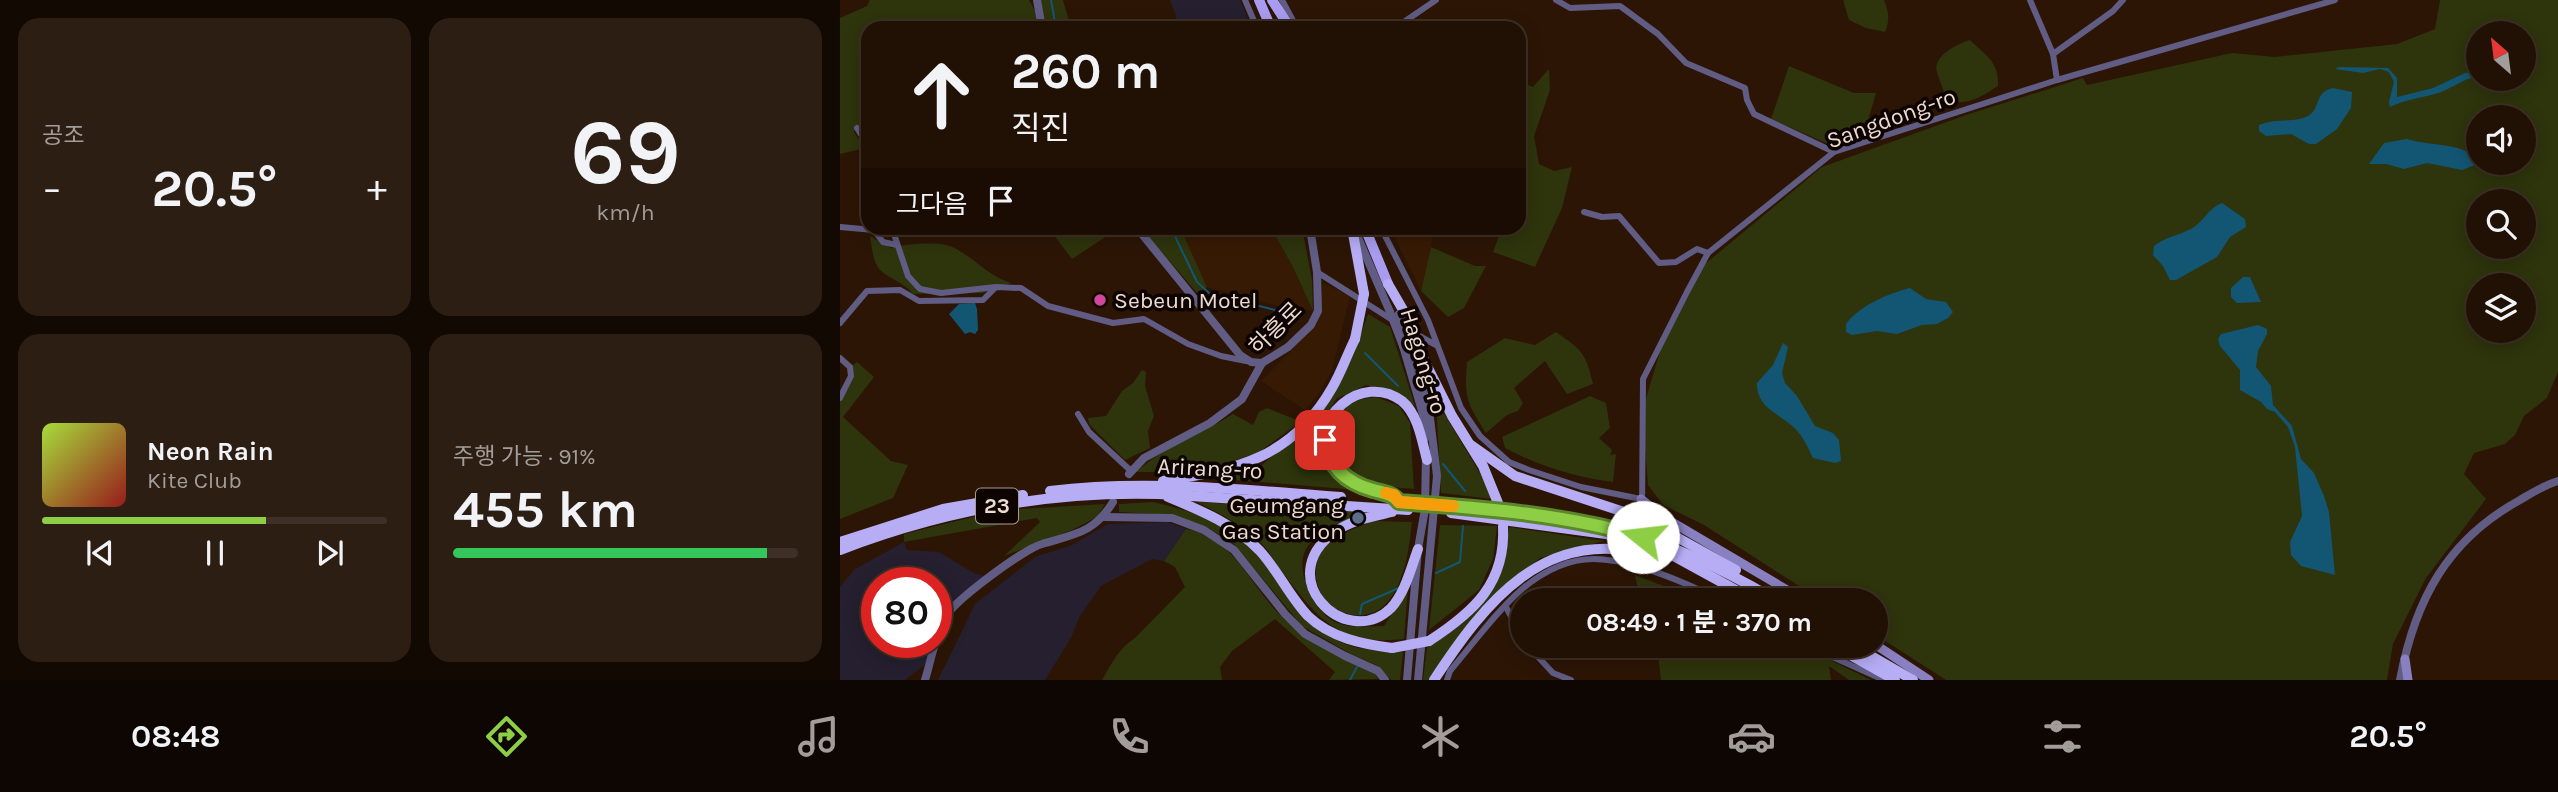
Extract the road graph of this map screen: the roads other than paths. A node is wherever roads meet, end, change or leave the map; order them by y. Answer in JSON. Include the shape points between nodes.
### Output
{"nodes":[{"id":1,"x":1037,"y":0,"type":"edge"},
{"id":2,"x":1245,"y":0,"type":"edge"},
{"id":3,"x":1259,"y":0,"type":"edge"},
{"id":4,"x":1270,"y":0,"type":"edge"},
{"id":5,"x":1282,"y":0,"type":"edge"},
{"id":6,"x":1436,"y":0,"type":"edge"},
{"id":7,"x":1556,"y":0,"type":"edge"},
{"id":8,"x":2030,"y":0,"type":"edge"},
{"id":9,"x":2123,"y":0,"type":"edge"},
{"id":10,"x":2335,"y":0,"type":"edge"},
{"id":11,"x":1041,"y":21,"type":"edge"},
{"id":12,"x":1254,"y":21,"type":"edge"},
{"id":13,"x":1268,"y":21,"type":"edge"},
{"id":14,"x":1278,"y":21,"type":"edge"},
{"id":15,"x":1285,"y":21,"type":"edge"},
{"id":16,"x":1293,"y":21,"type":"edge"},
{"id":17,"x":1405,"y":21,"type":"edge"},
{"id":18,"x":2053,"y":54,"type":"junction"},
{"id":19,"x":2057,"y":80,"type":"junction"},
{"id":20,"x":858,"y":128,"type":"dead end"},
{"id":21,"x":861,"y":133,"type":"edge"},
{"id":22,"x":1834,"y":152,"type":"junction"},
{"id":23,"x":1584,"y":212,"type":"dead end"},
{"id":24,"x":840,"y":227,"type":"edge"},
{"id":25,"x":861,"y":229,"type":"edge"},
{"id":26,"x":878,"y":235,"type":"edge"},
{"id":27,"x":894,"y":235,"type":"edge"},
{"id":28,"x":1143,"y":235,"type":"edge"},
{"id":29,"x":1311,"y":235,"type":"edge"},
{"id":30,"x":1354,"y":235,"type":"edge"},
{"id":31,"x":1357,"y":235,"type":"edge"},
{"id":32,"x":1368,"y":235,"type":"edge"},
{"id":33,"x":1385,"y":235,"type":"edge"},
{"id":34,"x":897,"y":246,"type":"junction"},
{"id":35,"x":1708,"y":253,"type":"junction"},
{"id":36,"x":1317,"y":272,"type":"junction"},
{"id":37,"x":1388,"y":284,"type":"joint"},
{"id":38,"x":996,"y":287,"type":"junction"},
{"id":39,"x":1398,"y":314,"type":"junction"},
{"id":40,"x":840,"y":323,"type":"edge"},
{"id":41,"x":1438,"y":346,"type":"junction"},
{"id":42,"x":1411,"y":347,"type":"junction"},
{"id":43,"x":840,"y":358,"type":"edge"},
{"id":44,"x":1251,"y":362,"type":"junction"},
{"id":45,"x":1262,"y":363,"type":"junction"},
{"id":46,"x":840,"y":398,"type":"edge"},
{"id":47,"x":1078,"y":414,"type":"dead end"},
{"id":48,"x":1471,"y":445,"type":"junction"},
{"id":49,"x":1427,"y":460,"type":"junction"},
{"id":50,"x":1130,"y":473,"type":"joint"},
{"id":51,"x":2558,"y":481,"type":"edge"},
{"id":52,"x":1140,"y":485,"type":"junction"},
{"id":53,"x":1159,"y":494,"type":"junction"},
{"id":54,"x":1641,"y":499,"type":"junction"},
{"id":55,"x":1113,"y":502,"type":"dead end"},
{"id":56,"x":1498,"y":503,"type":"dead end"},
{"id":57,"x":1403,"y":505,"type":"junction"},
{"id":58,"x":1439,"y":509,"type":"junction"},
{"id":59,"x":1642,"y":512,"type":"dead end"},
{"id":60,"x":1103,"y":517,"type":"junction"},
{"id":61,"x":1503,"y":526,"type":"dead end"},
{"id":62,"x":840,"y":542,"type":"edge"},
{"id":63,"x":1419,"y":549,"type":"junction"},
{"id":64,"x":840,"y":550,"type":"edge"},
{"id":65,"x":1634,"y":557,"type":"dead end"},
{"id":66,"x":1687,"y":563,"type":"junction"},
{"id":67,"x":1633,"y":566,"type":"junction"},
{"id":68,"x":1690,"y":588,"type":"edge"},
{"id":69,"x":1741,"y":588,"type":"edge"},
{"id":70,"x":1745,"y":588,"type":"edge"},
{"id":71,"x":1752,"y":588,"type":"edge"},
{"id":72,"x":1784,"y":588,"type":"edge"},
{"id":73,"x":1506,"y":607,"type":"junction"},
{"id":74,"x":1510,"y":614,"type":"edge"},
{"id":75,"x":1888,"y":653,"type":"edge"},
{"id":76,"x":1539,"y":658,"type":"edge"},
{"id":77,"x":1837,"y":658,"type":"edge"},
{"id":78,"x":1856,"y":658,"type":"edge"},
{"id":79,"x":1875,"y":658,"type":"edge"},
{"id":80,"x":2405,"y":659,"type":"junction"},
{"id":81,"x":925,"y":680,"type":"edge"},
{"id":82,"x":1385,"y":680,"type":"edge"},
{"id":83,"x":1407,"y":680,"type":"edge"},
{"id":84,"x":1418,"y":680,"type":"edge"},
{"id":85,"x":1434,"y":680,"type":"edge"},
{"id":86,"x":1447,"y":680,"type":"edge"},
{"id":87,"x":1571,"y":680,"type":"edge"},
{"id":88,"x":1884,"y":680,"type":"edge"},
{"id":89,"x":1895,"y":680,"type":"edge"},
{"id":90,"x":1913,"y":680,"type":"edge"},
{"id":91,"x":1929,"y":680,"type":"edge"},
{"id":92,"x":2400,"y":680,"type":"edge"},
{"id":93,"x":2408,"y":680,"type":"edge"}],
"edges":[{"from":1,"to":11,"type":"street"},
{"from":2,"to":12,"type":"street"},
{"from":3,"to":13,"type":"main road"},
{"from":4,"to":14,"type":"main road"},
{"from":4,"to":15,"type":"main road"},
{"from":5,"to":16,"type":"street"},
{"from":6,"to":17,"type":"street"},
{"from":7,"to":22,"type":"street","via":[[1570,8],[1620,6],[1658,34],[1686,63],[1745,88],[1754,114]]},
{"from":8,"to":18,"type":"street"},
{"from":9,"to":18,"type":"street"},
{"from":10,"to":19,"type":"street","name":"Sangdong-ro"},
{"from":18,"to":19,"type":"street"},
{"from":19,"to":22,"type":"street","name":"Sangdong-ro"},
{"from":20,"to":21,"type":"street"},
{"from":22,"to":35,"type":"street","name":"Sangdong-ro"},
{"from":23,"to":35,"type":"street","via":[[1619,216],[1659,263],[1676,262],[1698,249]]},
{"from":24,"to":25,"type":"street"},
{"from":26,"to":34,"type":"street"},
{"from":27,"to":34,"type":"street"},
{"from":28,"to":44,"type":"street","via":[[1240,355]]},
{"from":29,"to":36,"type":"street","name":"하흥로"},
{"from":30,"to":52,"type":"highway","number":"23","bridge":true,"via":[[1364,294],[1355,339],[1332,389],[1306,425],[1249,463]]},
{"from":31,"to":39,"type":"street","name":"Hagong-ro"},
{"from":32,"to":37,"type":"main road","name":"Hagong-ro"},
{"from":33,"to":41,"type":"street"},
{"from":34,"to":38,"type":"street","via":[[908,276],[920,289],[941,293]]},
{"from":35,"to":54,"type":"street","name":"Sangdong-ro","via":[[1643,379]]},
{"from":36,"to":41,"type":"street"},
{"from":36,"to":45,"type":"street","name":"하흥로","via":[[1318,311],[1311,325],[1289,347]]},
{"from":37,"to":39,"type":"highway"},
{"from":38,"to":40,"type":"street","via":[[983,300],[919,301],[900,290],[867,291]]},
{"from":38,"to":44,"type":"street","via":[[1021,288],[1048,306],[1113,323],[1144,319],[1188,344]]},
{"from":39,"to":42,"type":"highway","bridge":true},
{"from":41,"to":54,"type":"street","via":[[1461,408],[1480,436],[1509,462],[1581,487]]},
{"from":42,"to":48,"type":"highway"},
{"from":42,"to":49,"type":"street","name":"Hagong-ro"},
{"from":42,"to":84,"type":"street","name":"Hagong-ro","via":[[1429,410],[1437,476]]},
{"from":43,"to":46,"type":"street","via":[[850,367],[851,376]]},
{"from":44,"to":45,"type":"street"},
{"from":45,"to":50,"type":"street","name":"하흥로","via":[[1242,399],[1210,423],[1144,458]]},
{"from":47,"to":50,"type":"street"},
{"from":48,"to":56,"type":"highway"},
{"from":48,"to":71,"type":"highway","via":[[1515,476],[1653,524],[1740,572]]},
{"from":49,"to":57,"type":"highway","via":[[1417,426],[1402,401],[1376,391],[1360,393],[1331,415],[1325,440],[1332,465],[1343,477],[1394,495]]},
{"from":49,"to":63,"type":"street","name":"Hagong-ro"},
{"from":51,"to":80,"type":"street","via":[[2506,508],[2464,540],[2437,574],[2417,614]]},
{"from":52,"to":57,"type":"highway","name":"Arirang-ro","via":[[1229,488]]},
{"from":52,"to":62,"type":"highway","name":"Arirang-ro","number":"23","via":[[991,499],[907,519]]},
{"from":53,"to":57,"type":"highway","name":"Arirang-ro"},
{"from":53,"to":61,"type":"highway","number":"23","bridge":true,"via":[[1230,525],[1260,552],[1309,616],[1334,634],[1363,645],[1392,648],[1429,641],[1455,624],[1487,592],[1499,569]]},
{"from":53,"to":64,"type":"highway","name":"Arirang-ro","number":"23","via":[[993,506]]},
{"from":54,"to":59,"type":"street","name":"Sangdong-ro"},
{"from":54,"to":72,"type":"main road"},
{"from":55,"to":60,"type":"street"},
{"from":57,"to":58,"type":"highway","name":"Arirang-ro","bridge":true},
{"from":57,"to":63,"type":"highway","via":[[1352,523],[1329,537],[1315,552],[1310,572],[1313,592],[1324,607],[1340,617],[1355,621],[1376,618],[1397,598]]},
{"from":58,"to":66,"type":"highway","name":"Arirang-ro","via":[[1606,534]]},
{"from":58,"to":70,"type":"highway","name":"Arirang-ro","via":[[1506,510],[1596,524],[1688,554]]},
{"from":60,"to":81,"type":"street","via":[[1079,534],[1026,551],[959,601],[945,616]]},
{"from":60,"to":82,"type":"street","via":[[1172,518],[1204,530],[1234,550],[1305,634],[1378,671]]},
{"from":63,"to":83,"type":"street","name":"Hagong-ro"},
{"from":65,"to":67,"type":"street"},
{"from":66,"to":69,"type":"highway","name":"Arirang-ro"},
{"from":66,"to":85,"type":"highway","via":[[1598,547],[1562,554],[1526,572],[1500,596]]},
{"from":67,"to":68,"type":"street"},
{"from":67,"to":73,"type":"street","via":[[1594,559],[1559,566],[1540,575]]},
{"from":73,"to":74,"type":"street"},
{"from":73,"to":86,"type":"street"},
{"from":75,"to":91,"type":"main road"},
{"from":76,"to":87,"type":"street","via":[[1553,673]]},
{"from":77,"to":88,"type":"street"},
{"from":78,"to":89,"type":"highway"},
{"from":79,"to":90,"type":"highway"},
{"from":80,"to":92,"type":"street"},
{"from":80,"to":93,"type":"main road"}]}
